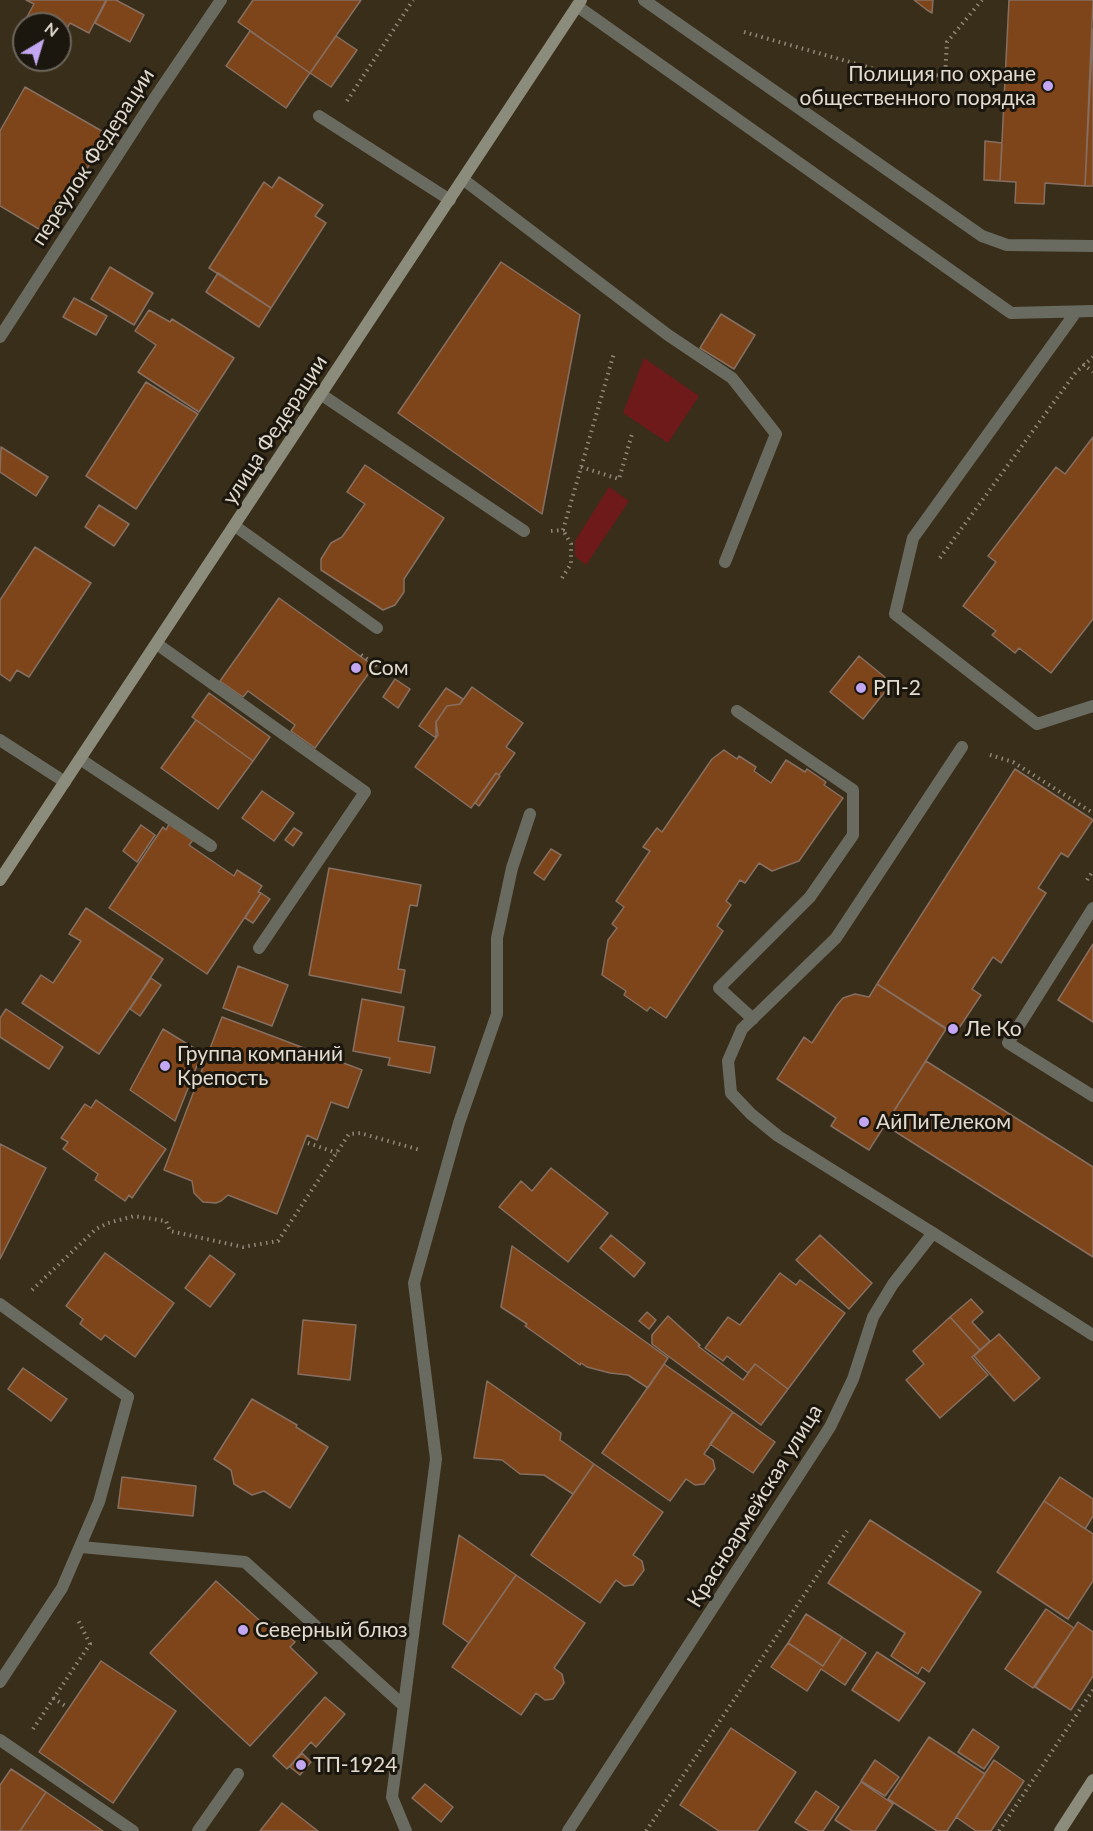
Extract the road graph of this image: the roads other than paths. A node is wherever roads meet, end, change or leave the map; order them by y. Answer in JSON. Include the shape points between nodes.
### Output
{"nodes":[{"id":1,"x":221,"y":0,"type":"edge"},
{"id":2,"x":644,"y":0,"type":"edge"},
{"id":3,"x":579,"y":3,"type":"edge"},
{"id":4,"x":319,"y":116,"type":"dead end"},
{"id":5,"x":464,"y":180,"type":"junction"},
{"id":6,"x":450,"y":200,"type":"junction"},
{"id":7,"x":1093,"y":246,"type":"edge"},
{"id":8,"x":1093,"y":311,"type":"edge"},
{"id":9,"x":1076,"y":312,"type":"junction"},
{"id":10,"x":0,"y":337,"type":"edge"},
{"id":11,"x":322,"y":395,"type":"junction"},
{"id":12,"x":235,"y":526,"type":"junction"},
{"id":13,"x":524,"y":531,"type":"road end"},
{"id":14,"x":724,"y":562,"type":"dead end"},
{"id":15,"x":377,"y":627,"type":"dead end"},
{"id":16,"x":158,"y":644,"type":"junction"},
{"id":17,"x":1093,"y":706,"type":"edge"},
{"id":18,"x":737,"y":711,"type":"dead end"},
{"id":19,"x":0,"y":740,"type":"edge"},
{"id":20,"x":962,"y":747,"type":"road end"},
{"id":21,"x":80,"y":759,"type":"junction"},
{"id":22,"x":65,"y":782,"type":"junction"},
{"id":23,"x":530,"y":814,"type":"dead end"},
{"id":24,"x":211,"y":846,"type":"dead end"},
{"id":25,"x":0,"y":880,"type":"edge"},
{"id":26,"x":1093,"y":908,"type":"edge"},
{"id":27,"x":259,"y":948,"type":"dead end"},
{"id":28,"x":753,"y":1019,"type":"junction"},
{"id":29,"x":1093,"y":1096,"type":"edge"},
{"id":30,"x":933,"y":1233,"type":"junction"},
{"id":31,"x":5,"y":1308,"type":"edge"},
{"id":32,"x":1093,"y":1335,"type":"edge"},
{"id":33,"x":81,"y":1546,"type":"junction"},
{"id":34,"x":0,"y":1682,"type":"edge"},
{"id":35,"x":404,"y":1706,"type":"junction"},
{"id":36,"x":0,"y":1740,"type":"edge"},
{"id":37,"x":238,"y":1774,"type":"dead end"},
{"id":38,"x":1093,"y":1780,"type":"edge"},
{"id":39,"x":133,"y":1831,"type":"edge"},
{"id":40,"x":198,"y":1831,"type":"edge"},
{"id":41,"x":406,"y":1831,"type":"edge"},
{"id":42,"x":568,"y":1831,"type":"edge"},
{"id":43,"x":1060,"y":1831,"type":"edge"}],
"edges":[{"from":1,"to":10,"type":"street","name":"переулок Федерации"},
{"from":2,"to":7,"type":"street","via":[[982,236],[1007,245]]},
{"from":3,"to":5,"type":"main road","name":"улица Федерации"},
{"from":3,"to":9,"type":"street","via":[[1011,313]]},
{"from":4,"to":6,"type":"street"},
{"from":5,"to":6,"type":"main road","name":"улица Федерации"},
{"from":5,"to":14,"type":"street","via":[[668,335],[732,378],[776,434]]},
{"from":6,"to":11,"type":"main road","name":"улица Федерации"},
{"from":8,"to":9,"type":"street"},
{"from":9,"to":17,"type":"street","via":[[913,538],[895,614],[1037,724]]},
{"from":11,"to":12,"type":"main road","name":"улица Федерации"},
{"from":11,"to":13,"type":"street"},
{"from":12,"to":15,"type":"street"},
{"from":12,"to":16,"type":"main road","name":"улица Федерации"},
{"from":16,"to":21,"type":"main road","name":"улица Федерации"},
{"from":16,"to":27,"type":"street","via":[[365,792]]},
{"from":18,"to":28,"type":"street","via":[[853,790],[853,835],[810,897],[719,988]]},
{"from":19,"to":22,"type":"street"},
{"from":20,"to":28,"type":"street","via":[[836,938]]},
{"from":21,"to":22,"type":"main road","name":"улица Федерации"},
{"from":21,"to":24,"type":"street"},
{"from":22,"to":25,"type":"main road","name":"улица Федерации"},
{"from":23,"to":35,"type":"street","via":[[512,868],[497,938],[497,1014],[459,1123],[414,1283],[436,1459]]},
{"from":26,"to":29,"type":"street","via":[[1008,1043]]},
{"from":28,"to":30,"type":"street","via":[[742,1029],[728,1061],[731,1093],[778,1136]]},
{"from":30,"to":32,"type":"street"},
{"from":30,"to":42,"type":"street","name":"Красноармейская улица","via":[[873,1317],[830,1428]]},
{"from":31,"to":33,"type":"street","via":[[128,1397],[99,1502]]},
{"from":33,"to":34,"type":"street","via":[[62,1588]]},
{"from":33,"to":35,"type":"street","via":[[245,1562]]},
{"from":35,"to":41,"type":"street","via":[[392,1797]]},
{"from":36,"to":39,"type":"street"},
{"from":37,"to":40,"type":"street"},
{"from":38,"to":43,"type":"main road"}]}
